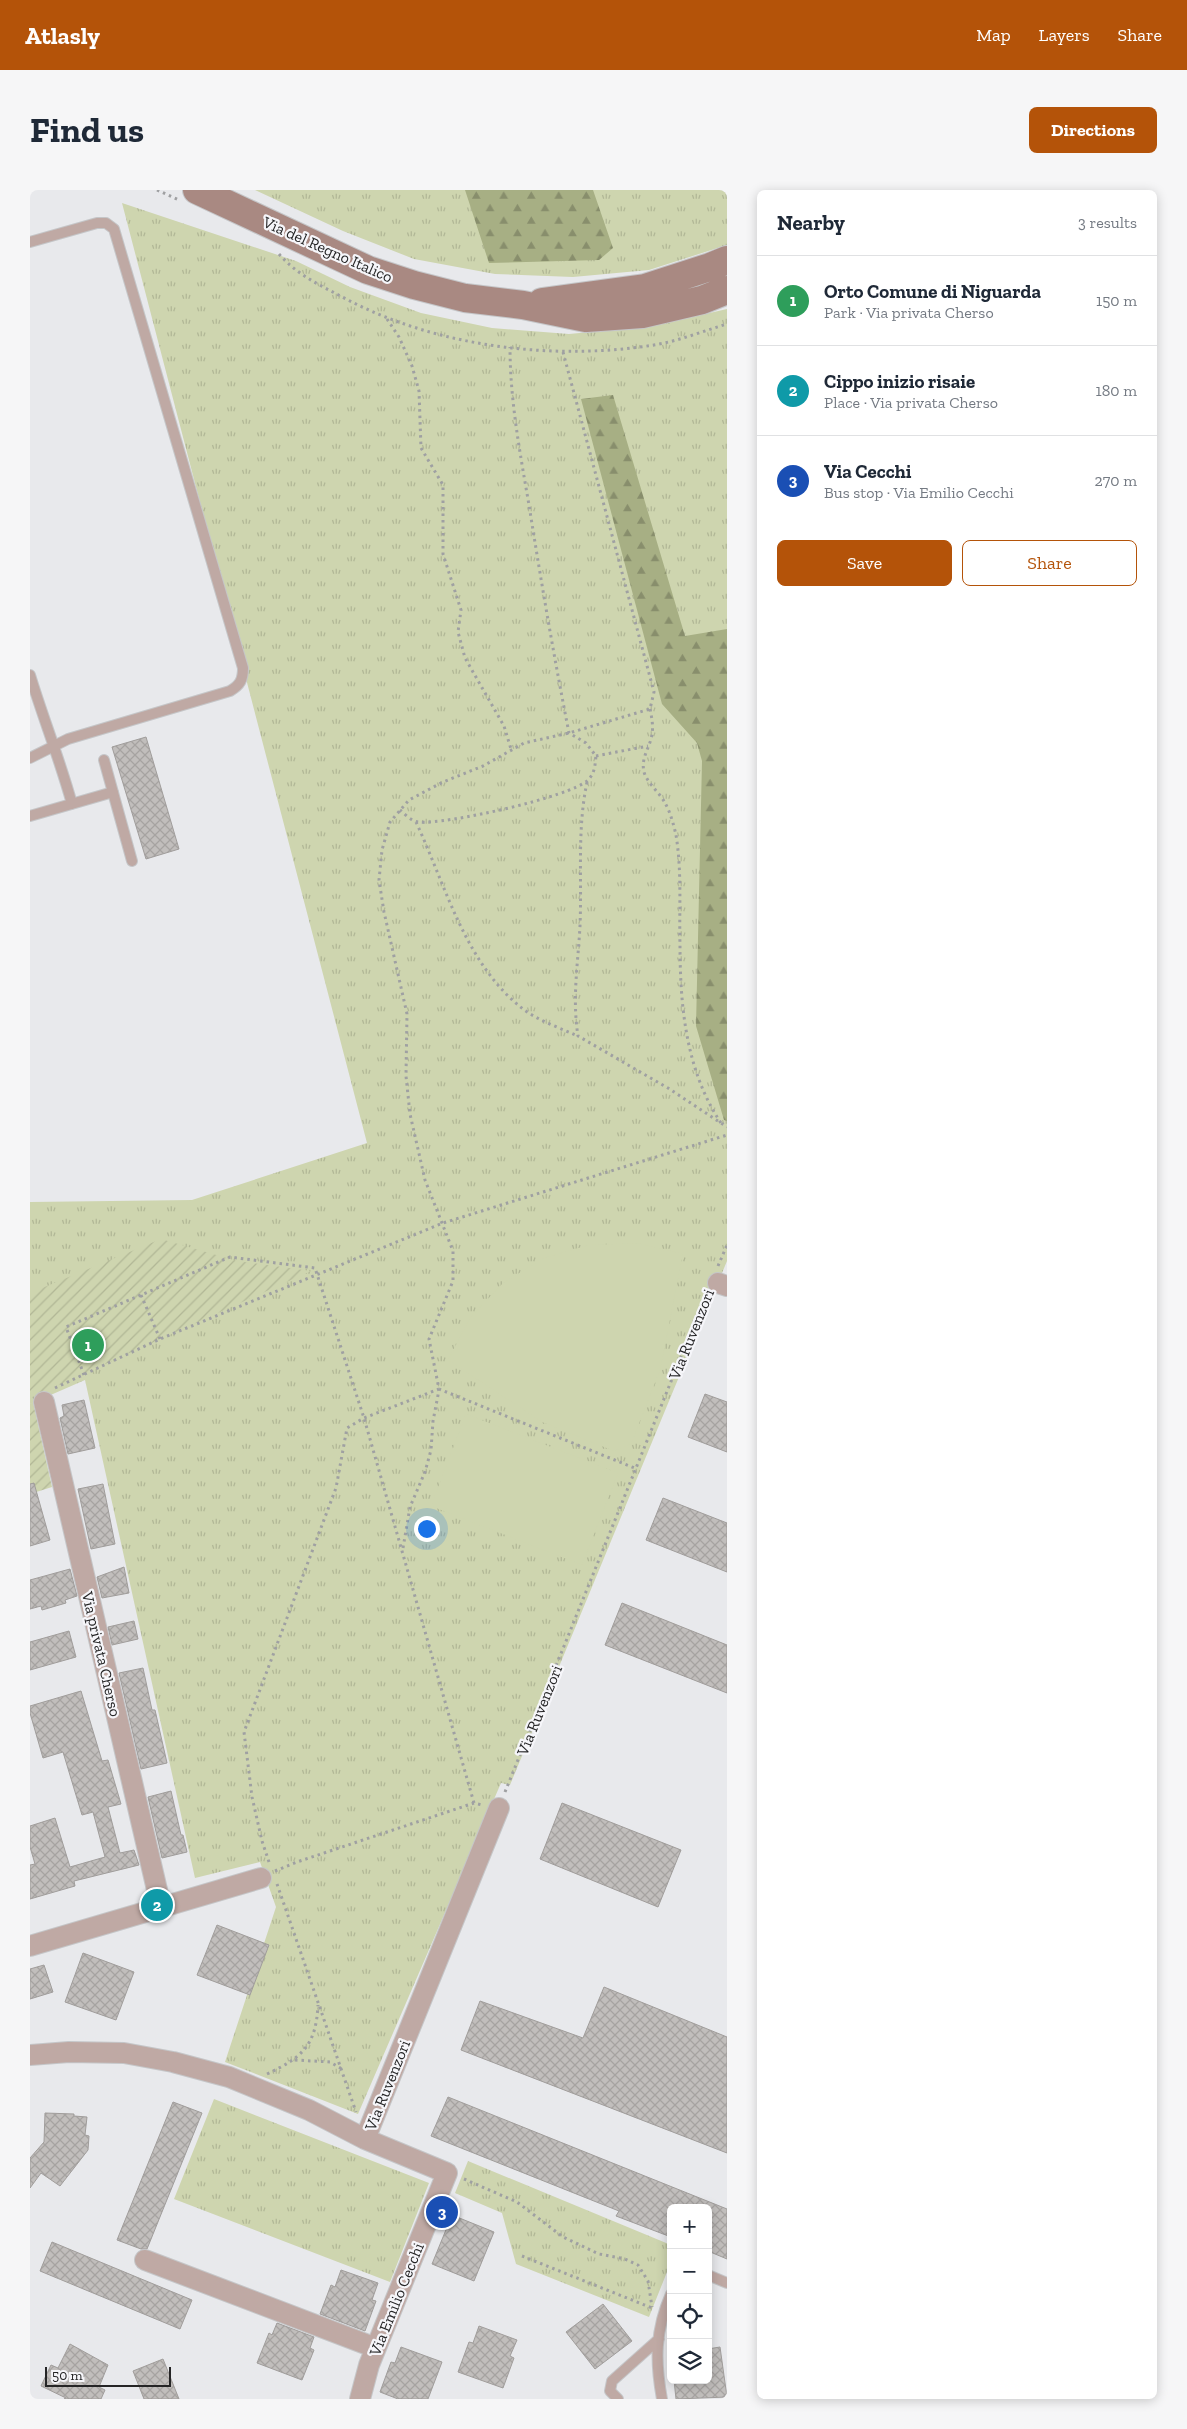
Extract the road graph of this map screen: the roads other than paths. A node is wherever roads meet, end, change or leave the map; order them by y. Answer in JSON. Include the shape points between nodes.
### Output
{"nodes":[{"id":1,"x":197,"y":190,"type":"edge"},
{"id":2,"x":30,"y":242,"type":"edge"},
{"id":3,"x":727,"y":260,"type":"edge"},
{"id":4,"x":727,"y":290,"type":"edge"},
{"id":5,"x":523,"y":305,"type":"junction"},
{"id":6,"x":30,"y":674,"type":"edge"},
{"id":7,"x":54,"y":745,"type":"junction"},
{"id":8,"x":30,"y":758,"type":"edge"},
{"id":9,"x":104,"y":760,"type":"dead end"},
{"id":10,"x":113,"y":792,"type":"junction"},
{"id":11,"x":72,"y":804,"type":"junction"},
{"id":12,"x":30,"y":816,"type":"edge"},
{"id":13,"x":132,"y":861,"type":"dead end"},
{"id":14,"x":47,"y":1396,"type":"road end"},
{"id":15,"x":499,"y":1808,"type":"road end"},
{"id":16,"x":270,"y":1877,"type":"road end"},
{"id":17,"x":161,"y":1907,"type":"junction"},
{"id":18,"x":30,"y":1946,"type":"edge"},
{"id":19,"x":30,"y":2055,"type":"edge"},
{"id":20,"x":365,"y":2139,"type":"junction"},
{"id":21,"x":145,"y":2260,"type":"dead end"},
{"id":22,"x":712,"y":2277,"type":"edge"},
{"id":23,"x":727,"y":2283,"type":"edge"},
{"id":24,"x":667,"y":2303,"type":"edge"},
{"id":25,"x":659,"y":2339,"type":"junction"},
{"id":26,"x":376,"y":2348,"type":"junction"},
{"id":27,"x":360,"y":2399,"type":"edge"},
{"id":28,"x":618,"y":2399,"type":"edge"},
{"id":29,"x":662,"y":2399,"type":"edge"}],
"edges":[{"from":1,"to":5,"type":"street","name":"Via del Regno Italico","via":[[389,278],[444,294]]},
{"from":2,"to":7,"type":"lane","via":[[97,223],[106,223],[114,229],[243,668],[243,678],[230,691]]},
{"from":3,"to":5,"type":"street","name":"Via del Regno Italico","via":[[645,288]]},
{"from":4,"to":5,"type":"street","name":"Via del Regno Italico","via":[[702,300],[642,314],[586,318]]},
{"from":6,"to":7,"type":"lane","via":[[46,730]]},
{"from":7,"to":8,"type":"lane"},
{"from":7,"to":11,"type":"lane"},
{"from":9,"to":10,"type":"lane"},
{"from":10,"to":11,"type":"lane"},
{"from":10,"to":13,"type":"lane"},
{"from":11,"to":12,"type":"lane"},
{"from":14,"to":17,"type":"street","name":"Via privata Cherso"},
{"from":15,"to":20,"type":"street","name":"Via Ruvenzori"},
{"from":16,"to":17,"type":"street"},
{"from":17,"to":18,"type":"street"},
{"from":19,"to":20,"type":"street","via":[[124,2053],[173,2062],[230,2077],[309,2110]]},
{"from":20,"to":26,"type":"street","name":"Via Emilio Cecchi","via":[[447,2172]]},
{"from":21,"to":26,"type":"street"},
{"from":22,"to":23,"type":"lane"},
{"from":24,"to":25,"type":"lane"},
{"from":25,"to":28,"type":"lane","via":[[612,2381],[610,2391]]},
{"from":25,"to":29,"type":"lane","via":[[656,2367]]},
{"from":26,"to":27,"type":"street","name":"Via Emilio Cecchi"}]}
